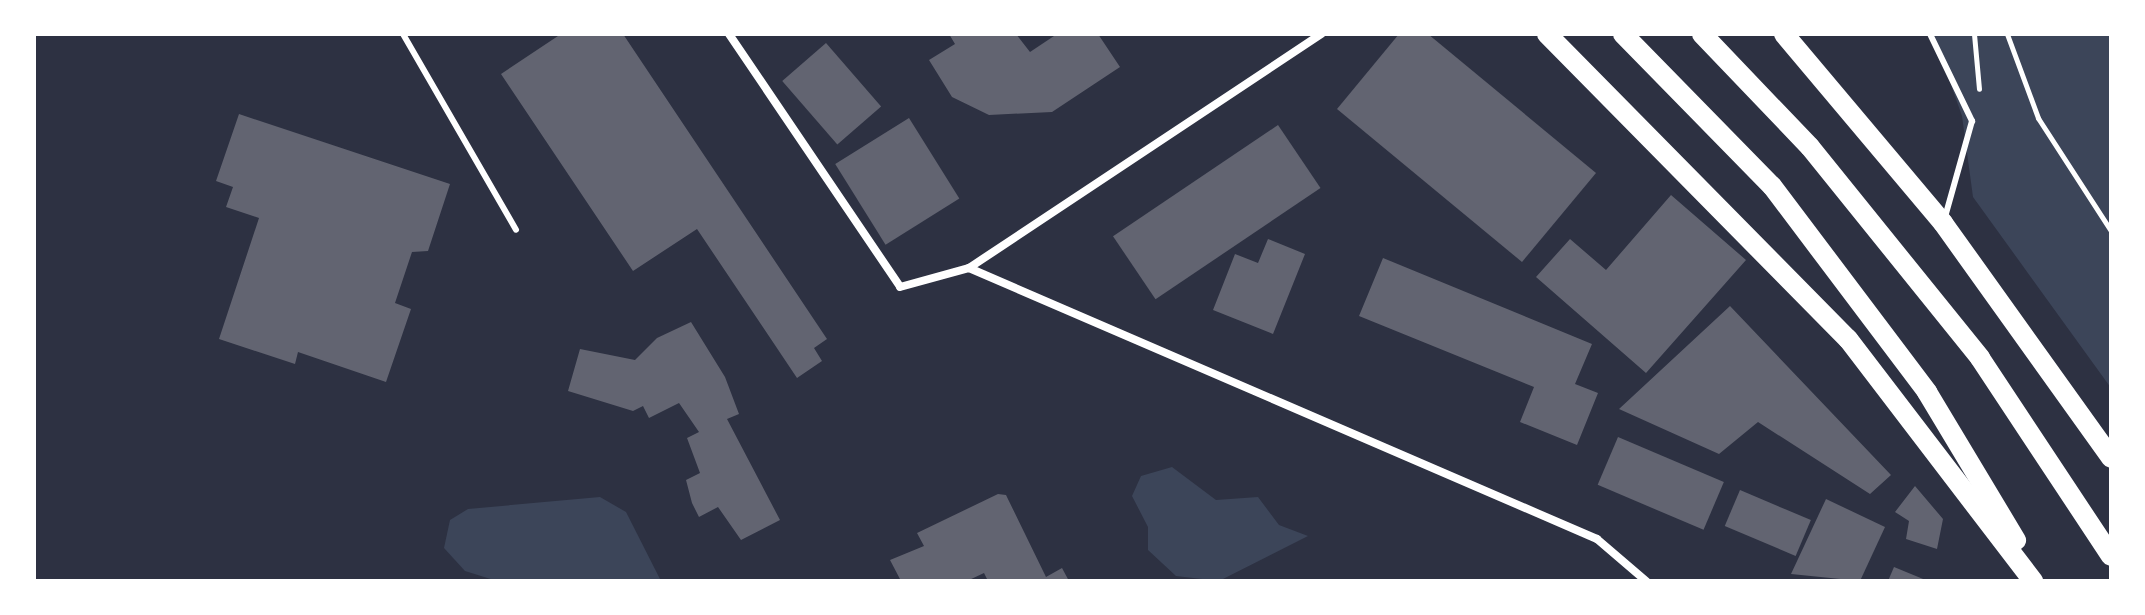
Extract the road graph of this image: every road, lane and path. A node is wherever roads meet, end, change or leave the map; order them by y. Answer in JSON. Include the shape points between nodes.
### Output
{"nodes":[{"id":1,"x":403,"y":34,"type":"edge"},
{"id":2,"x":729,"y":34,"type":"edge"},
{"id":3,"x":1321,"y":34,"type":"edge"},
{"id":4,"x":1547,"y":34,"type":"edge"},
{"id":5,"x":1623,"y":34,"type":"edge"},
{"id":6,"x":1702,"y":34,"type":"edge"},
{"id":7,"x":1784,"y":34,"type":"edge"},
{"id":8,"x":1930,"y":34,"type":"edge"},
{"id":9,"x":1974,"y":34,"type":"edge"},
{"id":10,"x":2007,"y":34,"type":"edge"},
{"id":11,"x":1972,"y":121,"type":"junction"},
{"id":12,"x":1943,"y":223,"type":"junction"},
{"id":13,"x":516,"y":230,"type":"dead end"},
{"id":14,"x":2111,"y":231,"type":"edge"},
{"id":15,"x":969,"y":268,"type":"junction"},
{"id":16,"x":2111,"y":458,"type":"edge"},
{"id":17,"x":2111,"y":556,"type":"edge"},
{"id":18,"x":1646,"y":581,"type":"edge"},
{"id":19,"x":2033,"y":581,"type":"edge"},
{"id":20,"x":2040,"y":581,"type":"edge"}],
"edges":[{"from":1,"to":13,"type":"lane"},
{"from":2,"to":15,"type":"street","via":[[900,287]]},
{"from":3,"to":15,"type":"street"},
{"from":4,"to":19,"type":"main road","via":[[1848,339]]},
{"from":5,"to":20,"type":"main road","via":[[1772,186],[1927,392]]},
{"from":6,"to":17,"type":"main road","via":[[1810,147],[1980,358]]},
{"from":7,"to":12,"type":"main road"},
{"from":8,"to":11,"type":"lane"},
{"from":9,"to":11,"type":"path","via":[[1982,78]]},
{"from":10,"to":14,"type":"path","via":[[2038,118]]},
{"from":11,"to":12,"type":"lane"},
{"from":12,"to":16,"type":"main road"},
{"from":15,"to":18,"type":"street","via":[[1597,539]]}]}
